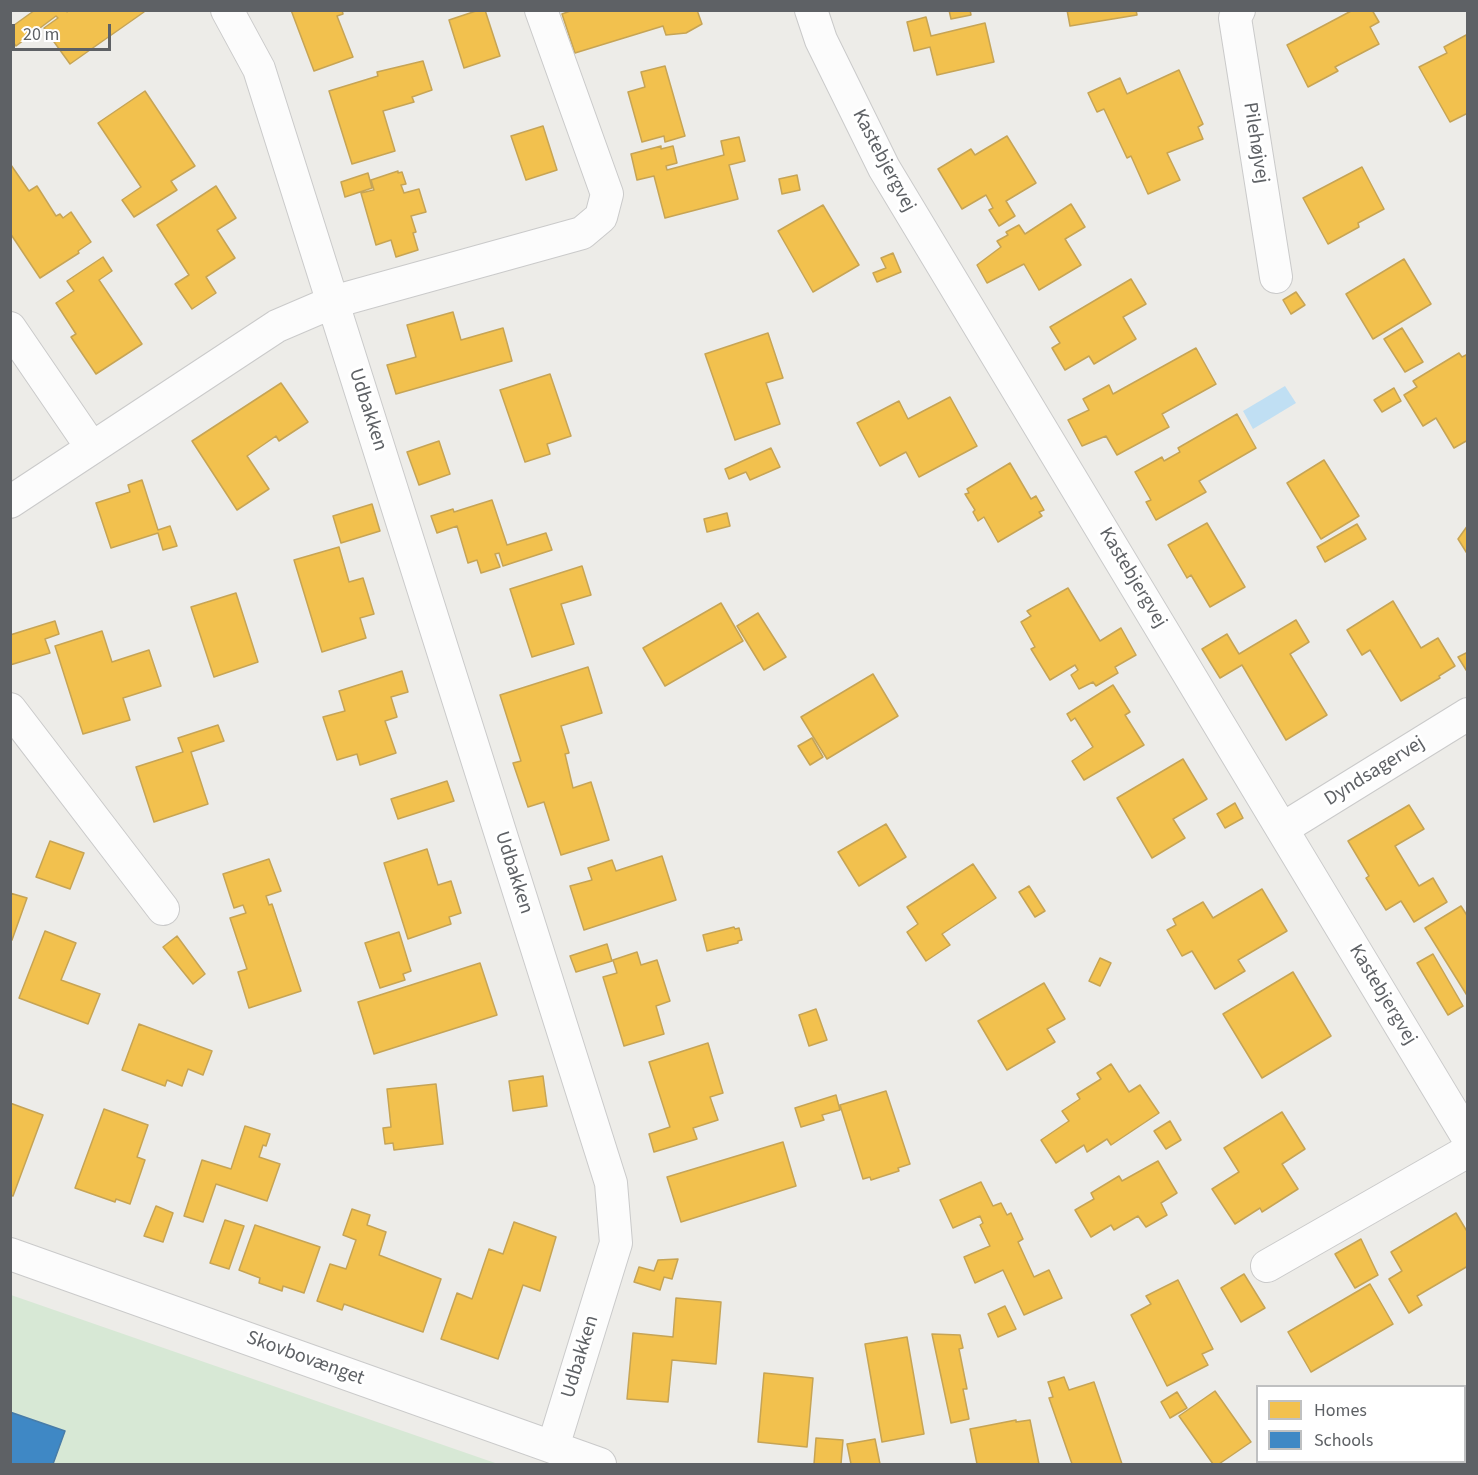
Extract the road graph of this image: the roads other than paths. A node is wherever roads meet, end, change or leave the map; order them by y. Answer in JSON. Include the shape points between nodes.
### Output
{"nodes":[{"id":1,"x":227,"y":10,"type":"edge"},
{"id":2,"x":541,"y":10,"type":"edge"},
{"id":3,"x":811,"y":10,"type":"edge"},
{"id":4,"x":1239,"y":10,"type":"edge"},
{"id":5,"x":1276,"y":277,"type":"dead end"},
{"id":6,"x":333,"y":303,"type":"junction"},
{"id":7,"x":10,"y":328,"type":"edge"},
{"id":8,"x":92,"y":448,"type":"junction"},
{"id":9,"x":10,"y":502,"type":"edge"},
{"id":10,"x":10,"y":709,"type":"edge"},
{"id":11,"x":1467,"y":714,"type":"edge"},
{"id":12,"x":1282,"y":829,"type":"junction"},
{"id":13,"x":163,"y":909,"type":"dead end"},
{"id":14,"x":1467,"y":1138,"type":"edge"},
{"id":15,"x":1467,"y":1151,"type":"edge"},
{"id":16,"x":10,"y":1254,"type":"edge"},
{"id":17,"x":1267,"y":1266,"type":"dead end"},
{"id":18,"x":553,"y":1448,"type":"junction"},
{"id":19,"x":600,"y":1464,"type":"edge"}],
"edges":[{"from":1,"to":6,"type":"street","name":"Udbakken","via":[[259,69]]},
{"from":2,"to":6,"type":"street","via":[[607,194],[601,217],[582,233]]},
{"from":3,"to":12,"type":"street","name":"Kastebjergvej","via":[[821,40],[884,168]]},
{"from":4,"to":5,"type":"street","name":"Pilehøjvej","via":[[1235,18]]},
{"from":6,"to":8,"type":"street","via":[[276,326]]},
{"from":6,"to":18,"type":"street","name":"Udbakken","via":[[611,1183],[616,1243]]},
{"from":7,"to":8,"type":"street"},
{"from":8,"to":9,"type":"street"},
{"from":10,"to":13,"type":"street"},
{"from":11,"to":12,"type":"street","name":"Dyndsagervej"},
{"from":12,"to":14,"type":"street","name":"Kastebjergvej"},
{"from":15,"to":17,"type":"street"},
{"from":16,"to":18,"type":"street","name":"Skovbovænget"},
{"from":18,"to":19,"type":"street","name":"Skovbovænget"}]}
